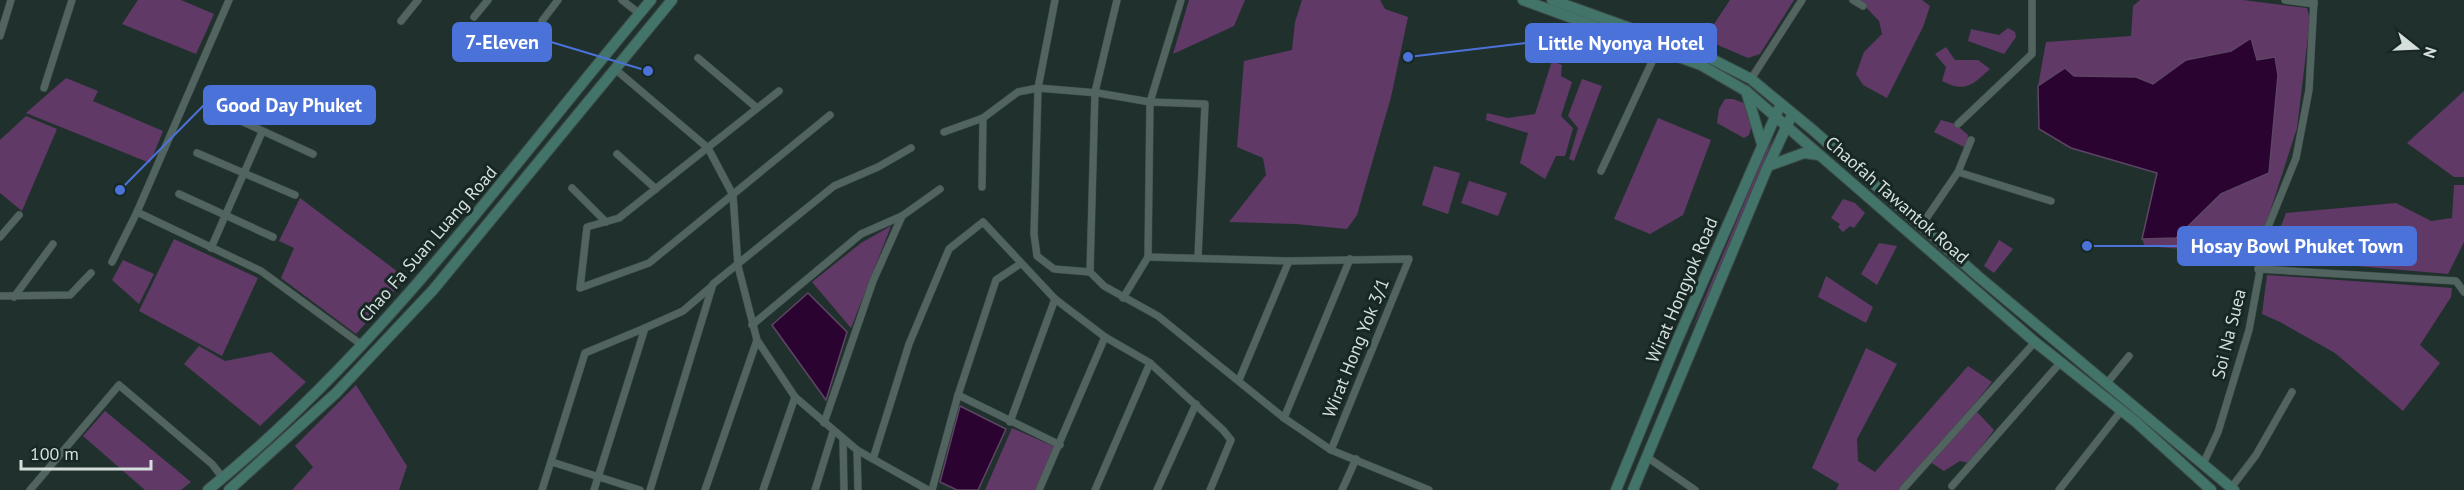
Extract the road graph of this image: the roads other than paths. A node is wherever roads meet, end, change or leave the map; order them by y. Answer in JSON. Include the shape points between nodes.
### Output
{"nodes":[{"id":1,"x":11,"y":0,"type":"edge"},
{"id":2,"x":72,"y":0,"type":"edge"},
{"id":3,"x":229,"y":0,"type":"edge"},
{"id":4,"x":418,"y":0,"type":"edge"},
{"id":5,"x":488,"y":0,"type":"edge"},
{"id":6,"x":558,"y":0,"type":"edge"},
{"id":7,"x":622,"y":0,"type":"edge"},
{"id":8,"x":651,"y":0,"type":"edge"},
{"id":9,"x":672,"y":0,"type":"edge"},
{"id":10,"x":1055,"y":0,"type":"edge"},
{"id":11,"x":1117,"y":0,"type":"edge"},
{"id":12,"x":1181,"y":0,"type":"edge"},
{"id":13,"x":1523,"y":0,"type":"edge"},
{"id":14,"x":1552,"y":0,"type":"edge"},
{"id":15,"x":1802,"y":0,"type":"edge"},
{"id":16,"x":1853,"y":0,"type":"edge"},
{"id":17,"x":2032,"y":0,"type":"edge"},
{"id":18,"x":2285,"y":0,"type":"edge"},
{"id":19,"x":2314,"y":2,"type":"edge"},
{"id":20,"x":1863,"y":6,"type":"dead end"},
{"id":21,"x":639,"y":14,"type":"junction"},
{"id":22,"x":474,"y":17,"type":"dead end"},
{"id":23,"x":401,"y":21,"type":"dead end"},
{"id":24,"x":542,"y":21,"type":"dead end"},
{"id":25,"x":0,"y":36,"type":"edge"},
{"id":26,"x":1658,"y":50,"type":"junction"},
{"id":27,"x":698,"y":58,"type":"dead end"},
{"id":28,"x":615,"y":69,"type":"junction"},
{"id":29,"x":1751,"y":79,"type":"junction"},
{"id":30,"x":45,"y":88,"type":"dead end"},
{"id":31,"x":1038,"y":88,"type":"junction"},
{"id":32,"x":779,"y":91,"type":"dead end"},
{"id":33,"x":1746,"y":91,"type":"junction"},
{"id":34,"x":1095,"y":92,"type":"junction"},
{"id":35,"x":1150,"y":102,"type":"junction"},
{"id":36,"x":1781,"y":104,"type":"junction"},
{"id":37,"x":758,"y":108,"type":"junction"},
{"id":38,"x":219,"y":111,"type":"dead end"},
{"id":39,"x":1793,"y":113,"type":"junction"},
{"id":40,"x":830,"y":115,"type":"dead end"},
{"id":41,"x":1776,"y":116,"type":"junction"},
{"id":42,"x":983,"y":118,"type":"junction"},
{"id":43,"x":1958,"y":124,"type":"dead end"},
{"id":44,"x":1787,"y":125,"type":"junction"},
{"id":45,"x":262,"y":132,"type":"junction"},
{"id":46,"x":944,"y":132,"type":"dead end"},
{"id":47,"x":539,"y":137,"type":"junction"},
{"id":48,"x":1971,"y":140,"type":"dead end"},
{"id":49,"x":1762,"y":144,"type":"junction"},
{"id":50,"x":551,"y":147,"type":"junction"},
{"id":51,"x":708,"y":148,"type":"junction"},
{"id":52,"x":911,"y":148,"type":"dead end"},
{"id":53,"x":197,"y":153,"type":"dead end"},
{"id":54,"x":313,"y":154,"type":"dead end"},
{"id":55,"x":617,"y":154,"type":"dead end"},
{"id":56,"x":1827,"y":160,"type":"junction"},
{"id":57,"x":1768,"y":166,"type":"junction"},
{"id":58,"x":1601,"y":171,"type":"dead end"},
{"id":59,"x":1958,"y":172,"type":"junction"},
{"id":60,"x":244,"y":173,"type":"junction"},
{"id":61,"x":982,"y":187,"type":"dead end"},
{"id":62,"x":572,"y":188,"type":"dead end"},
{"id":63,"x":656,"y":189,"type":"junction"},
{"id":64,"x":939,"y":189,"type":"dead end"},
{"id":65,"x":179,"y":194,"type":"dead end"},
{"id":66,"x":295,"y":195,"type":"dead end"},
{"id":67,"x":733,"y":195,"type":"junction"},
{"id":68,"x":2051,"y":201,"type":"dead end"},
{"id":69,"x":137,"y":212,"type":"junction"},
{"id":70,"x":19,"y":215,"type":"dead end"},
{"id":71,"x":226,"y":215,"type":"junction"},
{"id":72,"x":902,"y":216,"type":"junction"},
{"id":73,"x":606,"y":222,"type":"junction"},
{"id":74,"x":1921,"y":226,"type":"junction"},
{"id":75,"x":0,"y":237,"type":"edge"},
{"id":76,"x":273,"y":237,"type":"dead end"},
{"id":77,"x":53,"y":244,"type":"dead end"},
{"id":78,"x":211,"y":248,"type":"junction"},
{"id":79,"x":1148,"y":257,"type":"junction"},
{"id":80,"x":1198,"y":257,"type":"junction"},
{"id":81,"x":1350,"y":259,"type":"junction"},
{"id":82,"x":1289,"y":261,"type":"junction"},
{"id":83,"x":112,"y":262,"type":"dead end"},
{"id":84,"x":1020,"y":264,"type":"junction"},
{"id":85,"x":738,"y":266,"type":"junction"},
{"id":86,"x":2258,"y":269,"type":"junction"},
{"id":87,"x":1090,"y":272,"type":"junction"},
{"id":88,"x":91,"y":273,"type":"dead end"},
{"id":89,"x":713,"y":284,"type":"junction"},
{"id":90,"x":2464,"y":292,"type":"edge"},
{"id":91,"x":0,"y":296,"type":"edge"},
{"id":92,"x":14,"y":297,"type":"junction"},
{"id":93,"x":1123,"y":298,"type":"junction"},
{"id":94,"x":1055,"y":299,"type":"junction"},
{"id":95,"x":752,"y":325,"type":"junction"},
{"id":96,"x":645,"y":328,"type":"junction"},
{"id":97,"x":1105,"y":337,"type":"junction"},
{"id":98,"x":757,"y":340,"type":"junction"},
{"id":99,"x":1677,"y":341,"type":"junction"},
{"id":100,"x":2035,"y":342,"type":"junction"},
{"id":101,"x":362,"y":345,"type":"junction"},
{"id":102,"x":1693,"y":347,"type":"junction"},
{"id":103,"x":2129,"y":356,"type":"dead end"},
{"id":104,"x":1150,"y":363,"type":"junction"},
{"id":105,"x":2060,"y":363,"type":"junction"},
{"id":106,"x":1239,"y":380,"type":"junction"},
{"id":107,"x":2107,"y":383,"type":"junction"},
{"id":108,"x":2292,"y":392,"type":"dead end"},
{"id":109,"x":958,"y":395,"type":"junction"},
{"id":110,"x":795,"y":397,"type":"junction"},
{"id":111,"x":1196,"y":404,"type":"junction"},
{"id":112,"x":2121,"y":411,"type":"junction"},
{"id":113,"x":1284,"y":418,"type":"junction"},
{"id":114,"x":1010,"y":422,"type":"junction"},
{"id":115,"x":824,"y":423,"type":"junction"},
{"id":116,"x":833,"y":432,"type":"junction"},
{"id":117,"x":843,"y":440,"type":"junction"},
{"id":118,"x":1060,"y":445,"type":"junction"},
{"id":119,"x":857,"y":450,"type":"junction"},
{"id":120,"x":1331,"y":450,"type":"junction"},
{"id":121,"x":1647,"y":457,"type":"junction"},
{"id":122,"x":873,"y":459,"type":"junction"},
{"id":123,"x":1356,"y":459,"type":"junction"},
{"id":124,"x":552,"y":462,"type":"junction"},
{"id":125,"x":2204,"y":462,"type":"junction"},
{"id":126,"x":598,"y":477,"type":"junction"},
{"id":127,"x":223,"y":478,"type":"junction"},
{"id":128,"x":1952,"y":486,"type":"dead end"},
{"id":129,"x":1903,"y":489,"type":"edge"},
{"id":130,"x":2233,"y":489,"type":"edge"},
{"id":131,"x":30,"y":490,"type":"edge"},
{"id":132,"x":208,"y":490,"type":"edge"},
{"id":133,"x":229,"y":490,"type":"edge"},
{"id":134,"x":542,"y":490,"type":"edge"},
{"id":135,"x":594,"y":490,"type":"edge"},
{"id":136,"x":640,"y":490,"type":"edge"},
{"id":137,"x":650,"y":490,"type":"edge"},
{"id":138,"x":705,"y":490,"type":"edge"},
{"id":139,"x":763,"y":490,"type":"edge"},
{"id":140,"x":815,"y":490,"type":"edge"},
{"id":141,"x":844,"y":490,"type":"edge"},
{"id":142,"x":858,"y":490,"type":"edge"},
{"id":143,"x":930,"y":490,"type":"edge"},
{"id":144,"x":1039,"y":490,"type":"edge"},
{"id":145,"x":1095,"y":490,"type":"edge"},
{"id":146,"x":1157,"y":490,"type":"edge"},
{"id":147,"x":1210,"y":490,"type":"edge"},
{"id":148,"x":1342,"y":490,"type":"edge"},
{"id":149,"x":1430,"y":490,"type":"edge"},
{"id":150,"x":1616,"y":490,"type":"edge"},
{"id":151,"x":1633,"y":490,"type":"edge"},
{"id":152,"x":1695,"y":490,"type":"edge"},
{"id":153,"x":2059,"y":490,"type":"edge"},
{"id":154,"x":2211,"y":490,"type":"edge"}],
"edges":[{"from":1,"to":25,"type":"street"},
{"from":2,"to":30,"type":"street"},
{"from":3,"to":69,"type":"street"},
{"from":4,"to":23,"type":"street"},
{"from":5,"to":22,"type":"street"},
{"from":6,"to":24,"type":"street"},
{"from":7,"to":21,"type":"street"},
{"from":8,"to":21,"type":"main road","name":"Chao Fa Suan Luang Road"},
{"from":9,"to":28,"type":"main road","name":"Chao Fa Suan Luang Road"},
{"from":10,"to":31,"type":"street"},
{"from":11,"to":34,"type":"street"},
{"from":12,"to":35,"type":"street"},
{"from":13,"to":26,"type":"main road","name":"Chaofah Tawantok Road"},
{"from":14,"to":29,"type":"main road","name":"Chaofah Tawantok Road","via":[[1702,54]]},
{"from":15,"to":29,"type":"street"},
{"from":16,"to":20,"type":"street"},
{"from":17,"to":43,"type":"street","via":[[2032,54]]},
{"from":18,"to":19,"type":"street"},
{"from":19,"to":86,"type":"street","name":"Soi Na Suea","via":[[2309,90],[2296,158],[2268,227]]},
{"from":21,"to":47,"type":"main road","name":"Chao Fa Suan Luang Road"},
{"from":26,"to":33,"type":"main road","name":"Chaofah Tawantok Road","via":[[1709,69]]},
{"from":26,"to":58,"type":"street"},
{"from":27,"to":37,"type":"street"},
{"from":28,"to":50,"type":"main road","name":"Chao Fa Suan Luang Road"},
{"from":28,"to":51,"type":"street"},
{"from":29,"to":36,"type":"main road","name":"Chaofah Tawantok Road"},
{"from":31,"to":34,"type":"street"},
{"from":31,"to":42,"type":"street","via":[[1018,92]]},
{"from":31,"to":87,"type":"street","via":[[1034,234],[1037,256],[1054,269]]},
{"from":32,"to":37,"type":"street"},
{"from":33,"to":41,"type":"main road","name":"Chaofah Tawantok Road"},
{"from":33,"to":49,"type":"main road"},
{"from":34,"to":35,"type":"street"},
{"from":34,"to":87,"type":"street"},
{"from":35,"to":79,"type":"street"},
{"from":35,"to":80,"type":"street","via":[[1205,104]]},
{"from":36,"to":39,"type":"main road","name":"Chaofah Tawantok Road"},
{"from":36,"to":41,"type":"main road","name":"Wirat Hongyok Road"},
{"from":37,"to":51,"type":"street"},
{"from":38,"to":45,"type":"street"},
{"from":39,"to":44,"type":"main road","name":"Wirat Hongyok Road"},
{"from":39,"to":74,"type":"main road","name":"Chaofah Tawantok Road"},
{"from":40,"to":67,"type":"street"},
{"from":41,"to":44,"type":"main road","name":"Chaofah Tawantok Road"},
{"from":41,"to":49,"type":"main road","name":"Wirat Hongyok Road"},
{"from":42,"to":46,"type":"street"},
{"from":42,"to":61,"type":"street"},
{"from":44,"to":56,"type":"main road","name":"Chaofah Tawantok Road"},
{"from":44,"to":57,"type":"main road","name":"Wirat Hongyok Road"},
{"from":45,"to":54,"type":"street"},
{"from":45,"to":60,"type":"street"},
{"from":47,"to":50,"type":"main road"},
{"from":47,"to":101,"type":"main road","name":"Chao Fa Suan Luang Road","via":[[426,277]]},
{"from":48,"to":59,"type":"street"},
{"from":49,"to":99,"type":"main road","name":"Wirat Hongyok Road"},
{"from":50,"to":133,"type":"main road","name":"Chao Fa Suan Luang Road","via":[[433,290],[352,376]]},
{"from":51,"to":63,"type":"street"},
{"from":51,"to":67,"type":"street"},
{"from":52,"to":85,"type":"street","via":[[834,186]]},
{"from":53,"to":60,"type":"street"},
{"from":55,"to":63,"type":"street"},
{"from":56,"to":57,"type":"main road","via":[[1804,153]]},
{"from":56,"to":100,"type":"main road","name":"Chaofah Tawantok Road"},
{"from":57,"to":102,"type":"main road","name":"Wirat Hongyok Road"},
{"from":59,"to":68,"type":"street"},
{"from":59,"to":74,"type":"street"},
{"from":60,"to":66,"type":"street"},
{"from":60,"to":71,"type":"street"},
{"from":62,"to":73,"type":"street"},
{"from":63,"to":73,"type":"street","via":[[619,218]]},
{"from":64,"to":72,"type":"street"},
{"from":65,"to":71,"type":"street"},
{"from":67,"to":73,"type":"street","via":[[649,263],[580,288],[587,227]]},
{"from":67,"to":85,"type":"street"},
{"from":69,"to":78,"type":"street"},
{"from":69,"to":83,"type":"street"},
{"from":70,"to":75,"type":"street"},
{"from":71,"to":76,"type":"street"},
{"from":71,"to":78,"type":"street"},
{"from":72,"to":95,"type":"street","via":[[861,234]]},
{"from":72,"to":115,"type":"street","via":[[873,281]]},
{"from":74,"to":107,"type":"main road","name":"Chaofah Tawantok Road"},
{"from":77,"to":92,"type":"street"},
{"from":78,"to":101,"type":"street","via":[[261,271]]},
{"from":79,"to":80,"type":"street"},
{"from":79,"to":93,"type":"street"},
{"from":80,"to":82,"type":"street"},
{"from":81,"to":82,"type":"street"},
{"from":81,"to":113,"type":"street"},
{"from":81,"to":120,"type":"street","name":"Wirat Hong Yok 3/1","via":[[1409,259]]},
{"from":82,"to":106,"type":"street"},
{"from":84,"to":94,"type":"street"},
{"from":84,"to":109,"type":"street","via":[[996,280]]},
{"from":84,"to":122,"type":"street","via":[[983,222],[949,249],[909,344]]},
{"from":85,"to":89,"type":"street"},
{"from":85,"to":95,"type":"street"},
{"from":86,"to":90,"type":"street","via":[[2456,281]]},
{"from":86,"to":125,"type":"street","name":"Soi Na Suea","via":[[2249,330],[2218,432]]},
{"from":87,"to":93,"type":"street"},
{"from":88,"to":92,"type":"street","via":[[70,296]]},
{"from":89,"to":96,"type":"street","via":[[683,311]]},
{"from":89,"to":137,"type":"street"},
{"from":91,"to":92,"type":"street"},
{"from":93,"to":106,"type":"street","via":[[1158,316]]},
{"from":94,"to":97,"type":"street"},
{"from":94,"to":114,"type":"street"},
{"from":95,"to":98,"type":"street"},
{"from":96,"to":124,"type":"street","via":[[585,353]]},
{"from":96,"to":126,"type":"street"},
{"from":97,"to":104,"type":"street"},
{"from":97,"to":118,"type":"street"},
{"from":98,"to":110,"type":"street"},
{"from":98,"to":138,"type":"street"},
{"from":99,"to":102,"type":"main road"},
{"from":99,"to":150,"type":"main road","name":"Wirat Hongyok Road"},
{"from":100,"to":105,"type":"main road","name":"Chaofah Tawantok Road"},
{"from":100,"to":129,"type":"street"},
{"from":101,"to":127,"type":"main road","name":"Chao Fa Suan Luang Road"},
{"from":102,"to":121,"type":"main road","name":"Wirat Hongyok Road"},
{"from":103,"to":107,"type":"street"},
{"from":104,"to":111,"type":"street"},
{"from":104,"to":145,"type":"street"},
{"from":105,"to":112,"type":"main road","name":"Chaofah Tawantok Road"},
{"from":105,"to":128,"type":"street"},
{"from":106,"to":113,"type":"street"},
{"from":107,"to":125,"type":"main road","name":"Chaofah Tawantok Road"},
{"from":108,"to":130,"type":"street"},
{"from":109,"to":114,"type":"street"},
{"from":109,"to":143,"type":"street"},
{"from":110,"to":115,"type":"street"},
{"from":110,"to":139,"type":"street"},
{"from":111,"to":146,"type":"street"},
{"from":111,"to":147,"type":"street","via":[[1231,440]]},
{"from":112,"to":153,"type":"street"},
{"from":112,"to":154,"type":"main road","name":"Chaofah Tawantok Road"},
{"from":113,"to":120,"type":"street"},
{"from":114,"to":118,"type":"street"},
{"from":115,"to":116,"type":"street"},
{"from":116,"to":117,"type":"street"},
{"from":116,"to":140,"type":"street"},
{"from":117,"to":119,"type":"street"},
{"from":117,"to":141,"type":"street"},
{"from":118,"to":144,"type":"street"},
{"from":119,"to":122,"type":"street"},
{"from":119,"to":142,"type":"street"},
{"from":120,"to":123,"type":"street"},
{"from":121,"to":151,"type":"main road","name":"Wirat Hongyok Road"},
{"from":121,"to":152,"type":"street"},
{"from":122,"to":143,"type":"street"},
{"from":123,"to":148,"type":"street"},
{"from":123,"to":149,"type":"street"},
{"from":124,"to":126,"type":"street"},
{"from":124,"to":134,"type":"street"},
{"from":125,"to":130,"type":"main road","name":"Chaofah Tawantok Road"},
{"from":126,"to":135,"type":"street"},
{"from":126,"to":136,"type":"street"},
{"from":127,"to":131,"type":"street","via":[[212,464],[119,385]]},
{"from":127,"to":132,"type":"main road","name":"Chao Fa Suan Luang Road"}]}
